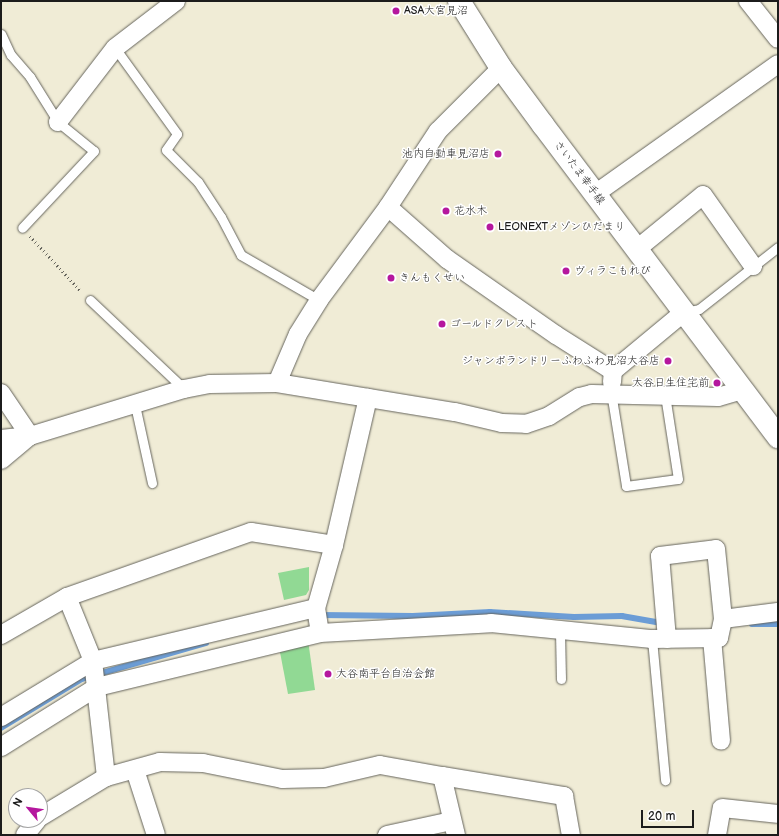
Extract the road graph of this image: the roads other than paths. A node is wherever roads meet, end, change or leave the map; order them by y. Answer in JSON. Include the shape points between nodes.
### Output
{"nodes":[{"id":1,"x":176,"y":1,"type":"edge"},
{"id":2,"x":459,"y":1,"type":"edge"},
{"id":3,"x":748,"y":1,"type":"edge"},
{"id":4,"x":1,"y":34,"type":"edge"},
{"id":5,"x":778,"y":39,"type":"edge"},
{"id":6,"x":115,"y":48,"type":"junction"},
{"id":7,"x":778,"y":64,"type":"edge"},
{"id":8,"x":501,"y":68,"type":"junction"},
{"id":9,"x":58,"y":122,"type":"junction"},
{"id":10,"x":595,"y":194,"type":"junction"},
{"id":11,"x":388,"y":207,"type":"junction"},
{"id":12,"x":22,"y":228,"type":"road end"},
{"id":13,"x":778,"y":247,"type":"edge"},
{"id":14,"x":637,"y":249,"type":"junction"},
{"id":15,"x":753,"y":266,"type":"junction"},
{"id":16,"x":90,"y":300,"type":"road end"},
{"id":17,"x":320,"y":300,"type":"junction"},
{"id":18,"x":684,"y":312,"type":"junction"},
{"id":19,"x":613,"y":371,"type":"junction"},
{"id":20,"x":277,"y":383,"type":"junction"},
{"id":21,"x":184,"y":389,"type":"junction"},
{"id":22,"x":742,"y":390,"type":"junction"},
{"id":23,"x":610,"y":392,"type":"junction"},
{"id":24,"x":1,"y":393,"type":"edge"},
{"id":25,"x":666,"y":395,"type":"junction"},
{"id":26,"x":368,"y":398,"type":"junction"},
{"id":27,"x":135,"y":405,"type":"junction"},
{"id":28,"x":30,"y":436,"type":"junction"},
{"id":29,"x":778,"y":437,"type":"edge"},
{"id":30,"x":1,"y":439,"type":"edge"},
{"id":31,"x":1,"y":460,"type":"edge"},
{"id":32,"x":152,"y":483,"type":"dead end"},
{"id":33,"x":334,"y":545,"type":"junction"},
{"id":34,"x":67,"y":597,"type":"junction"},
{"id":35,"x":778,"y":612,"type":"edge"},
{"id":36,"x":318,"y":618,"type":"junction"},
{"id":37,"x":723,"y":619,"type":"junction"},
{"id":38,"x":560,"y":632,"type":"junction"},
{"id":39,"x":1,"y":635,"type":"edge"},
{"id":40,"x":712,"y":638,"type":"junction"},
{"id":41,"x":660,"y":639,"type":"junction"},
{"id":42,"x":95,"y":673,"type":"junction"},
{"id":43,"x":561,"y":679,"type":"dead end"},
{"id":44,"x":1,"y":717,"type":"edge"},
{"id":45,"x":721,"y":741,"type":"dead end"},
{"id":46,"x":1,"y":747,"type":"edge"},
{"id":47,"x":135,"y":770,"type":"junction"},
{"id":48,"x":442,"y":776,"type":"junction"},
{"id":49,"x":106,"y":777,"type":"junction"},
{"id":50,"x":665,"y":780,"type":"dead end"},
{"id":51,"x":48,"y":813,"type":"edge"},
{"id":52,"x":778,"y":814,"type":"edge"},
{"id":53,"x":454,"y":828,"type":"edge"},
{"id":54,"x":156,"y":835,"type":"edge"},
{"id":55,"x":387,"y":835,"type":"edge"},
{"id":56,"x":571,"y":835,"type":"edge"},
{"id":57,"x":716,"y":835,"type":"edge"}],
"edges":[{"from":1,"to":6,"type":"street"},
{"from":2,"to":8,"type":"main road","name":"さいたま幸手線"},
{"from":3,"to":5,"type":"street"},
{"from":4,"to":9,"type":"lane","via":[[11,55],[30,77]]},
{"from":6,"to":9,"type":"street"},
{"from":6,"to":17,"type":"lane","via":[[177,134],[166,150],[198,182],[221,217],[241,255]]},
{"from":7,"to":10,"type":"street"},
{"from":8,"to":10,"type":"main road","name":"さいたま幸手線"},
{"from":8,"to":11,"type":"street","via":[[438,131]]},
{"from":9,"to":12,"type":"lane","via":[[94,151]]},
{"from":10,"to":14,"type":"main road","name":"さいたま幸手線"},
{"from":11,"to":17,"type":"street"},
{"from":11,"to":19,"type":"street","via":[[447,259],[556,336]]},
{"from":13,"to":15,"type":"lane"},
{"from":14,"to":15,"type":"street","via":[[703,195]]},
{"from":14,"to":18,"type":"main road","name":"さいたま幸手線"},
{"from":15,"to":18,"type":"lane","via":[[699,309]]},
{"from":16,"to":21,"type":"lane"},
{"from":17,"to":20,"type":"street","via":[[298,334]]},
{"from":18,"to":19,"type":"street"},
{"from":18,"to":22,"type":"main road","name":"さいたま幸手線"},
{"from":19,"to":23,"type":"street"},
{"from":20,"to":21,"type":"street","via":[[217,383]]},
{"from":20,"to":26,"type":"street"},
{"from":21,"to":27,"type":"street"},
{"from":22,"to":25,"type":"street","via":[[718,397]]},
{"from":22,"to":29,"type":"main road","name":"さいたま幸手線"},
{"from":23,"to":25,"type":"street"},
{"from":23,"to":25,"type":"lane","via":[[626,486],[678,480]]},
{"from":23,"to":26,"type":"street","via":[[580,397],[549,416],[526,424],[502,423],[455,412]]},
{"from":24,"to":28,"type":"street"},
{"from":26,"to":33,"type":"street"},
{"from":27,"to":28,"type":"street"},
{"from":27,"to":32,"type":"lane"},
{"from":28,"to":30,"type":"street"},
{"from":28,"to":31,"type":"street"},
{"from":33,"to":34,"type":"street","via":[[251,532]]},
{"from":33,"to":36,"type":"street"},
{"from":34,"to":39,"type":"street"},
{"from":34,"to":42,"type":"street"},
{"from":35,"to":37,"type":"street"},
{"from":36,"to":38,"type":"street","via":[[491,623]]},
{"from":36,"to":42,"type":"street"},
{"from":36,"to":42,"type":"street"},
{"from":37,"to":40,"type":"street","via":[[719,638]]},
{"from":37,"to":41,"type":"street","via":[[716,549],[660,556]]},
{"from":38,"to":41,"type":"street"},
{"from":38,"to":43,"type":"lane"},
{"from":40,"to":41,"type":"street"},
{"from":40,"to":45,"type":"street"},
{"from":41,"to":50,"type":"lane"},
{"from":42,"to":44,"type":"street"},
{"from":42,"to":46,"type":"street"},
{"from":42,"to":49,"type":"street"},
{"from":47,"to":48,"type":"street","via":[[160,762],[203,763],[289,779],[324,778],[380,765]]},
{"from":47,"to":49,"type":"street"},
{"from":47,"to":54,"type":"street"},
{"from":48,"to":53,"type":"street"},
{"from":48,"to":56,"type":"street","via":[[564,796]]},
{"from":49,"to":51,"type":"street"},
{"from":52,"to":57,"type":"street","via":[[722,808]]},
{"from":53,"to":55,"type":"street"}]}
